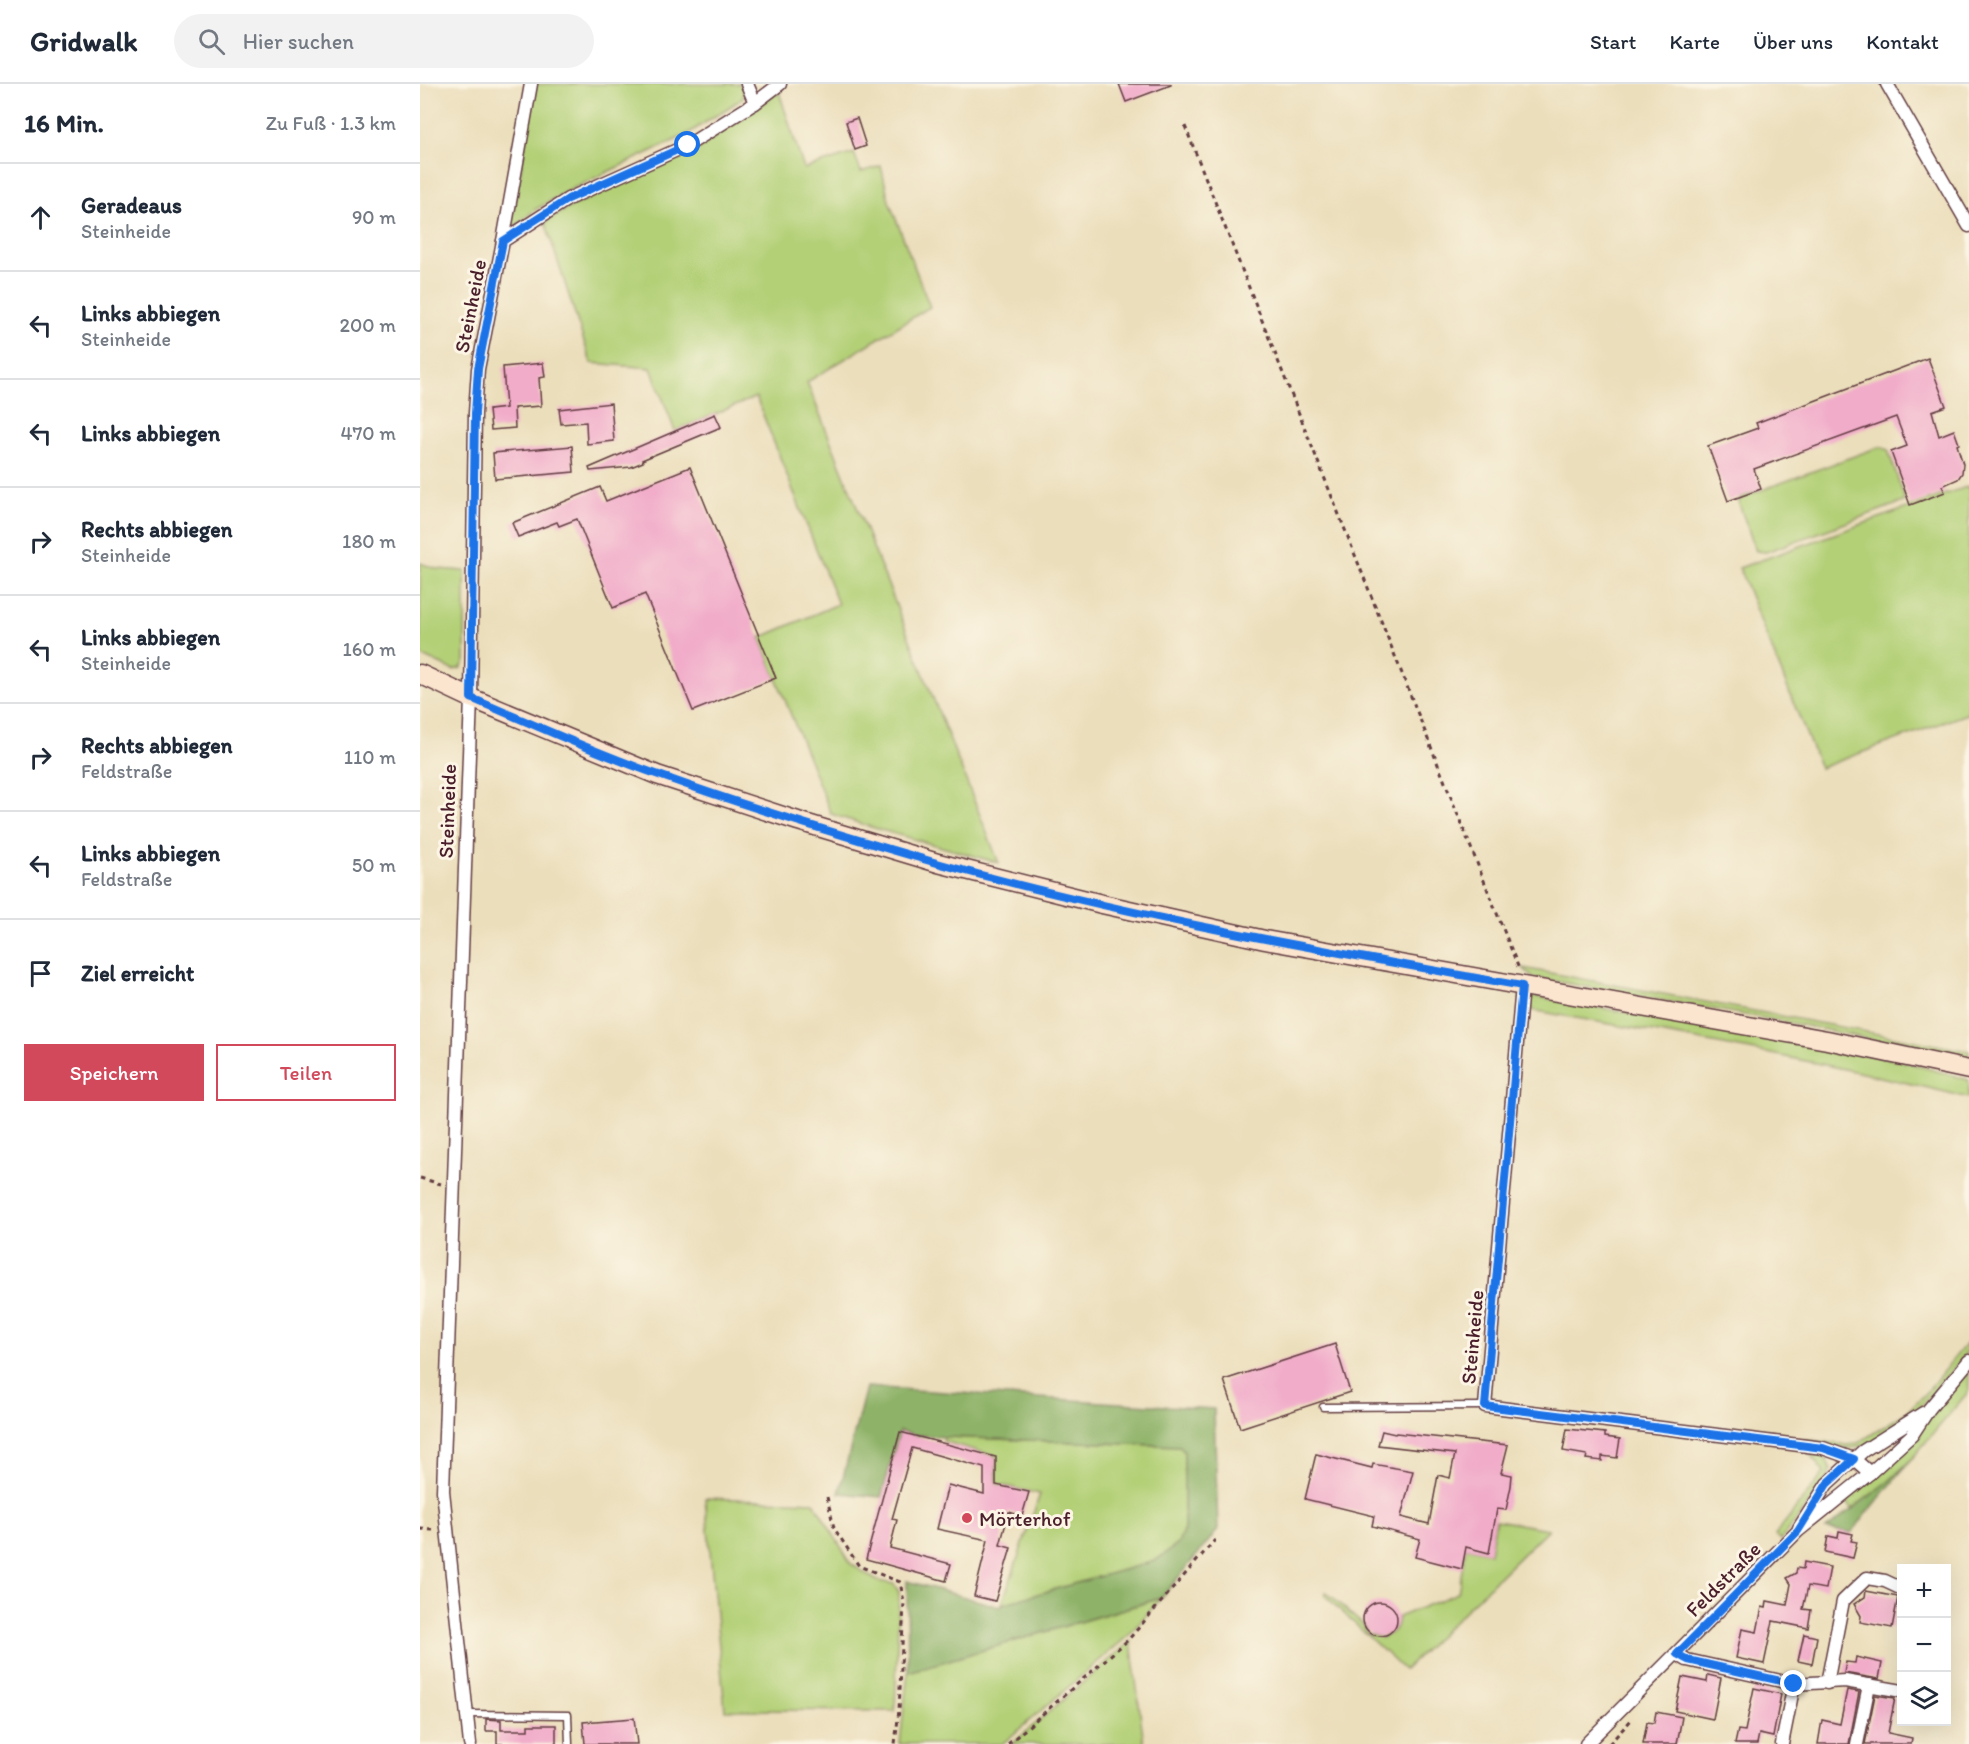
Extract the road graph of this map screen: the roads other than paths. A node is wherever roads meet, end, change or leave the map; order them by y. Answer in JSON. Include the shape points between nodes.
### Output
{"nodes":[{"id":1,"x":531,"y":84,"type":"edge"},
{"id":2,"x":747,"y":84,"type":"edge"},
{"id":3,"x":780,"y":84,"type":"edge"},
{"id":4,"x":1887,"y":84,"type":"edge"},
{"id":5,"x":755,"y":103,"type":"junction"},
{"id":6,"x":1969,"y":226,"type":"edge"},
{"id":7,"x":503,"y":241,"type":"junction"},
{"id":8,"x":420,"y":674,"type":"edge"},
{"id":9,"x":471,"y":698,"type":"junction"},
{"id":10,"x":1522,"y":986,"type":"junction"},
{"id":11,"x":1969,"y":1070,"type":"edge"},
{"id":12,"x":1969,"y":1361,"type":"edge"},
{"id":13,"x":1485,"y":1406,"type":"junction"},
{"id":14,"x":1323,"y":1407,"type":"dead end"},
{"id":15,"x":1929,"y":1409,"type":"junction"},
{"id":16,"x":1854,"y":1459,"type":"junction"},
{"id":17,"x":1870,"y":1473,"type":"junction"},
{"id":18,"x":1798,"y":1531,"type":"junction"},
{"id":19,"x":1897,"y":1587,"type":"edge"},
{"id":20,"x":1677,"y":1654,"type":"junction"},
{"id":21,"x":1827,"y":1683,"type":"junction"},
{"id":22,"x":1794,"y":1684,"type":"junction"},
{"id":23,"x":1869,"y":1685,"type":"junction"},
{"id":24,"x":1897,"y":1691,"type":"edge"},
{"id":25,"x":466,"y":1714,"type":"junction"},
{"id":26,"x":470,"y":1744,"type":"edge"},
{"id":27,"x":569,"y":1744,"type":"edge"},
{"id":28,"x":1586,"y":1744,"type":"edge"},
{"id":29,"x":1782,"y":1744,"type":"edge"},
{"id":30,"x":1857,"y":1744,"type":"edge"}],
"edges":[{"from":1,"to":7,"type":"street","name":"Steinheide"},
{"from":2,"to":5,"type":"street"},
{"from":3,"to":5,"type":"street","name":"Steinheide"},
{"from":4,"to":6,"type":"street"},
{"from":5,"to":7,"type":"street","name":"Steinheide","via":[[688,145],[568,199]]},
{"from":7,"to":9,"type":"street","name":"Steinheide","via":[[478,369]]},
{"from":8,"to":9,"type":"street"},
{"from":9,"to":10,"type":"street","via":[[657,775],[938,863],[1265,940]]},
{"from":9,"to":25,"type":"street","name":"Steinheide","via":[[443,1491]]},
{"from":10,"to":11,"type":"street","via":[[1816,1038]]},
{"from":10,"to":13,"type":"street","name":"Steinheide"},
{"from":12,"to":15,"type":"street","name":"Feldstraße"},
{"from":13,"to":14,"type":"lane"},
{"from":13,"to":16,"type":"street","name":"Steinheide","via":[[1823,1448]]},
{"from":15,"to":16,"type":"street","name":"Feldstraße"},
{"from":15,"to":17,"type":"street","name":"Feldstraße","via":[[1912,1435]]},
{"from":16,"to":17,"type":"street","name":"Steinheide"},
{"from":16,"to":18,"type":"street","name":"Feldstraße","via":[[1827,1484]]},
{"from":17,"to":18,"type":"street","name":"Feldstraße"},
{"from":18,"to":20,"type":"street","name":"Feldstraße"},
{"from":19,"to":21,"type":"street","via":[[1867,1578],[1843,1601]]},
{"from":20,"to":22,"type":"street","via":[[1688,1660]]},
{"from":20,"to":28,"type":"street","name":"Feldstraße"},
{"from":21,"to":22,"type":"street"},
{"from":21,"to":23,"type":"street"},
{"from":22,"to":29,"type":"street"},
{"from":23,"to":24,"type":"street"},
{"from":23,"to":30,"type":"street"},
{"from":25,"to":26,"type":"street","name":"Steinheide"},
{"from":25,"to":27,"type":"lane","via":[[568,1715]]}]}
